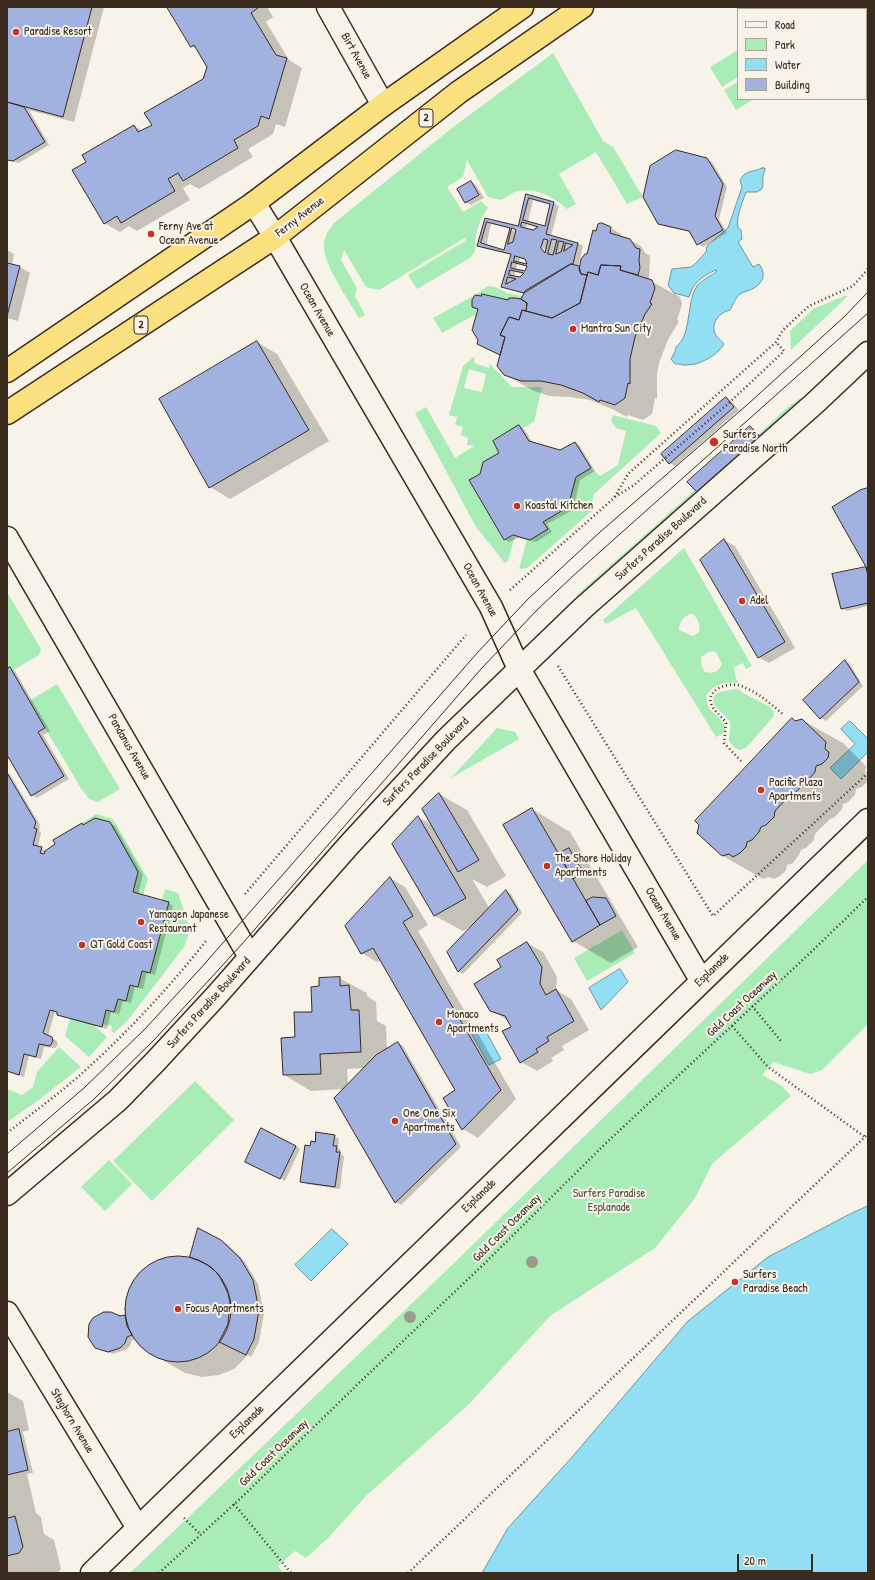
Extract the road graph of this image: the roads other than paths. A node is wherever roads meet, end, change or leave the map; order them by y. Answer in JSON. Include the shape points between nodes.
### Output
{"nodes":[{"id":1,"x":328,"y":7,"type":"edge"},
{"id":2,"x":522,"y":7,"type":"edge"},
{"id":3,"x":582,"y":7,"type":"edge"},
{"id":4,"x":383,"y":105,"type":"junction"},
{"id":5,"x":254,"y":203,"type":"junction"},
{"id":6,"x":275,"y":237,"type":"junction"},
{"id":7,"x":868,"y":353,"type":"edge"},
{"id":8,"x":7,"y":371,"type":"edge"},
{"id":9,"x":7,"y":413,"type":"edge"},
{"id":10,"x":7,"y":538,"type":"edge"},
{"id":11,"x":519,"y":669,"type":"junction"},
{"id":12,"x":868,"y":820,"type":"edge"},
{"id":13,"x":250,"y":957,"type":"junction"},
{"id":14,"x":701,"y":980,"type":"junction"},
{"id":15,"x":7,"y":1194,"type":"edge"},
{"id":16,"x":7,"y":1313,"type":"edge"},
{"id":17,"x":138,"y":1528,"type":"junction"},
{"id":18,"x":92,"y":1573,"type":"edge"}],
"edges":[{"from":1,"to":4,"type":"street","name":"Birt Avenue"},
{"from":2,"to":4,"type":"highway"},
{"from":3,"to":6,"type":"highway","name":"Ferny Avenue","number":"2","via":[[459,92]]},
{"from":4,"to":5,"type":"highway"},
{"from":5,"to":6,"type":"street","name":"Ocean Avenue"},
{"from":5,"to":8,"type":"highway"},
{"from":6,"to":9,"type":"highway","name":"Ferny Avenue","number":"2"},
{"from":6,"to":11,"type":"street","name":"Ocean Avenue","via":[[491,607]]},
{"from":7,"to":11,"type":"street","name":"Surfers Paradise Boulevard","via":[[583,608]]},
{"from":10,"to":13,"type":"street","name":"Pandanus Avenue"},
{"from":11,"to":13,"type":"street","name":"Surfers Paradise Boulevard","via":[[446,740],[349,844]]},
{"from":11,"to":14,"type":"street","name":"Ocean Avenue"},
{"from":12,"to":14,"type":"street","name":"Esplanade"},
{"from":13,"to":15,"type":"street","name":"Surfers Paradise Boulevard","via":[[118,1100]]},
{"from":14,"to":17,"type":"street","name":"Esplanade"},
{"from":16,"to":17,"type":"street","name":"Staghorn Avenue"},
{"from":17,"to":18,"type":"street","name":"Esplanade"}]}
